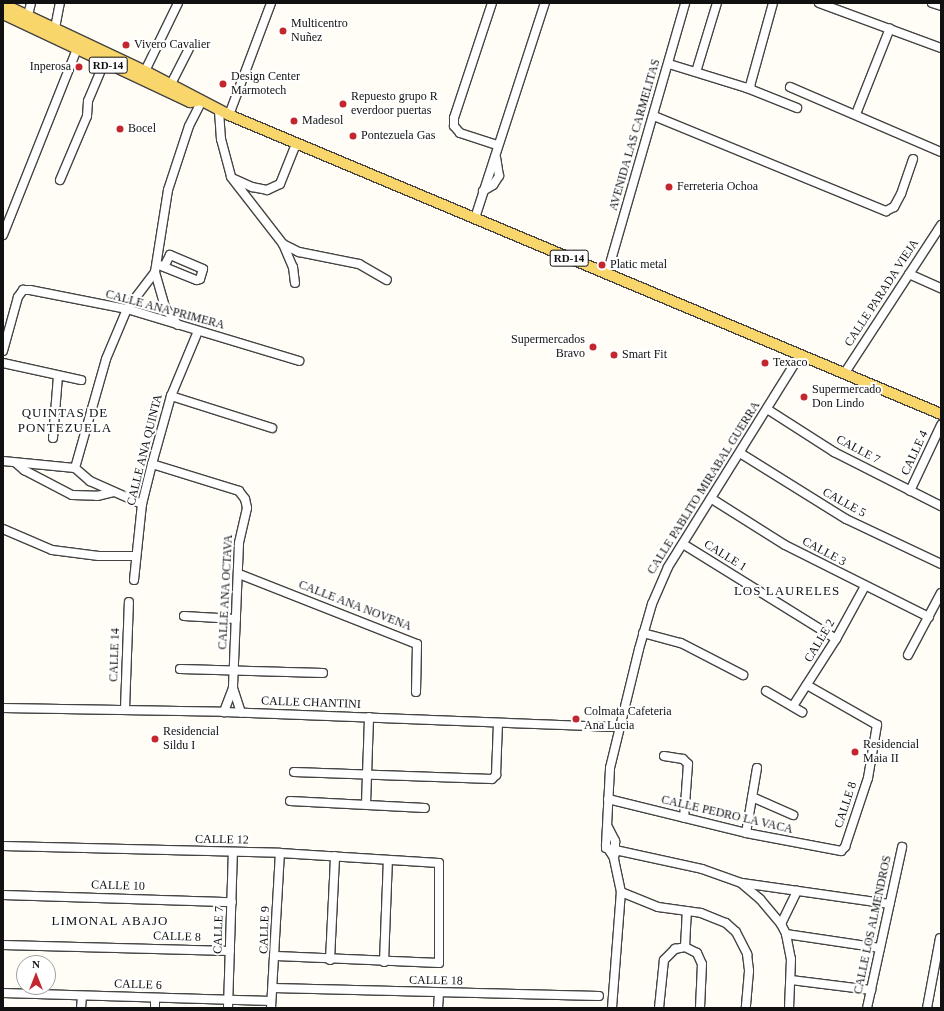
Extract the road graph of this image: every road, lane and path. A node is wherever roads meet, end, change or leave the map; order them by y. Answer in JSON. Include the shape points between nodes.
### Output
{"nodes":[{"id":1,"x":31,"y":3,"type":"edge"},
{"id":2,"x":60,"y":3,"type":"edge"},
{"id":3,"x":178,"y":3,"type":"edge"},
{"id":4,"x":270,"y":3,"type":"edge"},
{"id":5,"x":492,"y":3,"type":"edge"},
{"id":6,"x":545,"y":3,"type":"edge"},
{"id":7,"x":685,"y":3,"type":"edge"},
{"id":8,"x":717,"y":3,"type":"edge"},
{"id":9,"x":773,"y":3,"type":"edge"},
{"id":10,"x":819,"y":3,"type":"edge"},
{"id":11,"x":932,"y":3,"type":"edge"},
{"id":12,"x":3,"y":4,"type":"edge"},
{"id":13,"x":941,"y":6,"type":"edge"},
{"id":14,"x":3,"y":14,"type":"edge"},
{"id":15,"x":24,"y":17,"type":"junction"},
{"id":16,"x":55,"y":28,"type":"junction"},
{"id":17,"x":890,"y":28,"type":"junction"},
{"id":18,"x":78,"y":45,"type":"junction"},
{"id":19,"x":941,"y":48,"type":"edge"},
{"id":20,"x":189,"y":49,"type":"dead end"},
{"id":21,"x":669,"y":62,"type":"junction"},
{"id":22,"x":104,"y":63,"type":"junction"},
{"id":23,"x":145,"y":71,"type":"junction"},
{"id":24,"x":696,"y":72,"type":"junction"},
{"id":25,"x":171,"y":84,"type":"junction"},
{"id":26,"x":790,"y":87,"type":"dead end"},
{"id":27,"x":747,"y":88,"type":"junction"},
{"id":28,"x":199,"y":102,"type":"junction"},
{"id":29,"x":797,"y":108,"type":"dead end"},
{"id":30,"x":220,"y":111,"type":"junction"},
{"id":31,"x":856,"y":114,"type":"junction"},
{"id":32,"x":229,"y":115,"type":"junction"},
{"id":33,"x":654,"y":116,"type":"junction"},
{"id":34,"x":296,"y":144,"type":"junction"},
{"id":35,"x":498,"y":145,"type":"junction"},
{"id":36,"x":941,"y":152,"type":"edge"},
{"id":37,"x":913,"y":159,"type":"dead end"},
{"id":38,"x":231,"y":177,"type":"junction"},
{"id":39,"x":60,"y":180,"type":"dead end"},
{"id":40,"x":474,"y":218,"type":"junction"},
{"id":41,"x":941,"y":226,"type":"edge"},
{"id":42,"x":3,"y":235,"type":"edge"},
{"id":43,"x":283,"y":244,"type":"junction"},
{"id":44,"x":159,"y":268,"type":"junction"},
{"id":45,"x":607,"y":274,"type":"junction"},
{"id":46,"x":909,"y":274,"type":"junction"},
{"id":47,"x":387,"y":280,"type":"dead end"},
{"id":48,"x":295,"y":283,"type":"dead end"},
{"id":49,"x":941,"y":288,"type":"edge"},
{"id":50,"x":127,"y":310,"type":"junction"},
{"id":51,"x":178,"y":325,"type":"junction"},
{"id":52,"x":198,"y":330,"type":"junction"},
{"id":53,"x":3,"y":351,"type":"edge"},
{"id":54,"x":800,"y":355,"type":"junction"},
{"id":55,"x":299,"y":360,"type":"dead end"},
{"id":56,"x":3,"y":363,"type":"edge"},
{"id":57,"x":844,"y":374,"type":"junction"},
{"id":58,"x":58,"y":376,"type":"junction"},
{"id":59,"x":81,"y":380,"type":"dead end"},
{"id":60,"x":170,"y":396,"type":"junction"},
{"id":61,"x":767,"y":409,"type":"junction"},
{"id":62,"x":941,"y":414,"type":"edge"},
{"id":63,"x":941,"y":425,"type":"edge"},
{"id":64,"x":272,"y":428,"type":"dead end"},
{"id":65,"x":53,"y":438,"type":"dead end"},
{"id":66,"x":740,"y":453,"type":"junction"},
{"id":67,"x":3,"y":462,"type":"edge"},
{"id":68,"x":16,"y":463,"type":"junction"},
{"id":69,"x":152,"y":464,"type":"junction"},
{"id":70,"x":75,"y":468,"type":"junction"},
{"id":71,"x":910,"y":491,"type":"junction"},
{"id":72,"x":114,"y":492,"type":"junction"},
{"id":73,"x":712,"y":499,"type":"junction"},
{"id":74,"x":142,"y":504,"type":"junction"},
{"id":75,"x":941,"y":506,"type":"edge"},
{"id":76,"x":3,"y":529,"type":"edge"},
{"id":77,"x":683,"y":544,"type":"junction"},
{"id":78,"x":136,"y":556,"type":"junction"},
{"id":79,"x":941,"y":564,"type":"edge"},
{"id":80,"x":239,"y":574,"type":"junction"},
{"id":81,"x":134,"y":580,"type":"dead end"},
{"id":82,"x":865,"y":586,"type":"junction"},
{"id":83,"x":941,"y":593,"type":"edge"},
{"id":84,"x":129,"y":602,"type":"dead end"},
{"id":85,"x":184,"y":616,"type":"dead end"},
{"id":86,"x":929,"y":618,"type":"junction"},
{"id":87,"x":236,"y":619,"type":"junction"},
{"id":88,"x":643,"y":632,"type":"junction"},
{"id":89,"x":836,"y":639,"type":"junction"},
{"id":90,"x":908,"y":655,"type":"dead end"},
{"id":91,"x":180,"y":669,"type":"dead end"},
{"id":92,"x":234,"y":671,"type":"junction"},
{"id":93,"x":322,"y":673,"type":"dead end"},
{"id":94,"x":743,"y":675,"type":"dead end"},
{"id":95,"x":807,"y":685,"type":"junction"},
{"id":96,"x":233,"y":688,"type":"junction"},
{"id":97,"x":766,"y":691,"type":"dead end"},
{"id":98,"x":416,"y":692,"type":"dead end"},
{"id":99,"x":793,"y":706,"type":"junction"},
{"id":100,"x":3,"y":708,"type":"edge"},
{"id":101,"x":125,"y":709,"type":"junction"},
{"id":102,"x":224,"y":712,"type":"junction"},
{"id":103,"x":241,"y":712,"type":"junction"},
{"id":104,"x":802,"y":712,"type":"dead end"},
{"id":105,"x":369,"y":716,"type":"junction"},
{"id":106,"x":498,"y":723,"type":"junction"},
{"id":107,"x":618,"y":727,"type":"junction"},
{"id":108,"x":664,"y":756,"type":"dead end"},
{"id":109,"x":757,"y":768,"type":"dead end"},
{"id":110,"x":294,"y":772,"type":"dead end"},
{"id":111,"x":367,"y":776,"type":"junction"},
{"id":112,"x":752,"y":797,"type":"junction"},
{"id":113,"x":608,"y":799,"type":"junction"},
{"id":114,"x":290,"y":801,"type":"dead end"},
{"id":115,"x":366,"y":804,"type":"junction"},
{"id":116,"x":425,"y":808,"type":"dead end"},
{"id":117,"x":793,"y":815,"type":"dead end"},
{"id":118,"x":684,"y":818,"type":"junction"},
{"id":119,"x":608,"y":828,"type":"junction"},
{"id":120,"x":746,"y":834,"type":"junction"},
{"id":121,"x":3,"y":846,"type":"edge"},
{"id":122,"x":902,"y":847,"type":"dead end"},
{"id":123,"x":841,"y":851,"type":"joint"},
{"id":124,"x":233,"y":852,"type":"junction"},
{"id":125,"x":280,"y":853,"type":"junction"},
{"id":126,"x":615,"y":853,"type":"junction"},
{"id":127,"x":335,"y":856,"type":"junction"},
{"id":128,"x":388,"y":860,"type":"junction"},
{"id":129,"x":741,"y":883,"type":"junction"},
{"id":130,"x":797,"y":891,"type":"junction"},
{"id":131,"x":621,"y":892,"type":"junction"},
{"id":132,"x":3,"y":895,"type":"edge"},
{"id":133,"x":232,"y":902,"type":"junction"},
{"id":134,"x":890,"y":904,"type":"junction"},
{"id":135,"x":687,"y":910,"type":"junction"},
{"id":136,"x":781,"y":924,"type":"junction"},
{"id":137,"x":786,"y":934,"type":"junction"},
{"id":138,"x":940,"y":938,"type":"dead end"},
{"id":139,"x":3,"y":944,"type":"edge"},
{"id":140,"x":685,"y":947,"type":"junction"},
{"id":141,"x":880,"y":948,"type":"junction"},
{"id":142,"x":230,"y":951,"type":"junction"},
{"id":143,"x":276,"y":956,"type":"junction"},
{"id":144,"x":330,"y":960,"type":"junction"},
{"id":145,"x":384,"y":962,"type":"junction"},
{"id":146,"x":791,"y":980,"type":"junction"},
{"id":147,"x":273,"y":988,"type":"junction"},
{"id":148,"x":871,"y":990,"type":"junction"},
{"id":149,"x":3,"y":993,"type":"edge"},
{"id":150,"x":439,"y":993,"type":"junction"},
{"id":151,"x":82,"y":996,"type":"junction"},
{"id":152,"x":599,"y":996,"type":"dead end"},
{"id":153,"x":155,"y":998,"type":"junction"},
{"id":154,"x":228,"y":1004,"type":"edge"},
{"id":155,"x":271,"y":1005,"type":"edge"},
{"id":156,"x":81,"y":1008,"type":"edge"},
{"id":157,"x":155,"y":1008,"type":"edge"},
{"id":158,"x":438,"y":1008,"type":"edge"},
{"id":159,"x":612,"y":1008,"type":"edge"},
{"id":160,"x":659,"y":1008,"type":"edge"},
{"id":161,"x":700,"y":1008,"type":"edge"},
{"id":162,"x":746,"y":1008,"type":"edge"},
{"id":163,"x":789,"y":1008,"type":"edge"},
{"id":164,"x":867,"y":1008,"type":"edge"},
{"id":165,"x":927,"y":1008,"type":"edge"}],
"edges":[{"from":1,"to":15,"type":"street"},
{"from":2,"to":16,"type":"street"},
{"from":3,"to":23,"type":"street"},
{"from":4,"to":32,"type":"street"},
{"from":5,"to":35,"type":"street","via":[[454,118],[454,126],[460,133]]},
{"from":6,"to":35,"type":"street"},
{"from":7,"to":21,"type":"street","name":"AVENIDA LAS CARMELITAS"},
{"from":8,"to":24,"type":"street"},
{"from":9,"to":27,"type":"street","via":[[750,86]]},
{"from":10,"to":17,"type":"street"},
{"from":11,"to":13,"type":"street"},
{"from":12,"to":15,"type":"main road","number":"RD-14"},
{"from":14,"to":15,"type":"main road","number":"RD-14"},
{"from":15,"to":16,"type":"main road","number":"RD-14"},
{"from":15,"to":18,"type":"main road","number":"RD-14"},
{"from":16,"to":18,"type":"main road","number":"RD-14"},
{"from":17,"to":19,"type":"street"},
{"from":17,"to":31,"type":"street"},
{"from":18,"to":22,"type":"main road","number":"RD-14"},
{"from":18,"to":23,"type":"main road","number":"RD-14"},
{"from":18,"to":42,"type":"street"},
{"from":20,"to":25,"type":"street"},
{"from":21,"to":24,"type":"street"},
{"from":21,"to":33,"type":"street","name":"AVENIDA LAS CARMELITAS"},
{"from":22,"to":28,"type":"main road","number":"RD-14","via":[[190,102]]},
{"from":22,"to":39,"type":"street","via":[[88,100],[87,116]]},
{"from":23,"to":25,"type":"main road","number":"RD-14"},
{"from":24,"to":27,"type":"street"},
{"from":25,"to":28,"type":"main road","number":"RD-14","via":[[192,94]]},
{"from":26,"to":31,"type":"street"},
{"from":27,"to":29,"type":"street"},
{"from":28,"to":30,"type":"main road","number":"RD-14"},
{"from":28,"to":44,"type":"street","via":[[168,190]]},
{"from":30,"to":32,"type":"main road","number":"RD-14"},
{"from":30,"to":38,"type":"street","via":[[221,139]]},
{"from":31,"to":36,"type":"street"},
{"from":32,"to":34,"type":"main road","number":"RD-14"},
{"from":33,"to":37,"type":"street","via":[[886,211],[894,207],[898,200]]},
{"from":33,"to":45,"type":"street","name":"AVENIDA LAS CARMELITAS"},
{"from":34,"to":38,"type":"street","via":[[280,184],[268,190],[252,187]]},
{"from":34,"to":40,"type":"main road","number":"RD-14"},
{"from":35,"to":40,"type":"street","via":[[496,158]]},
{"from":38,"to":43,"type":"street"},
{"from":40,"to":45,"type":"main road","number":"RD-14"},
{"from":41,"to":46,"type":"street","name":"CALLE PARADA VIEJA"},
{"from":43,"to":47,"type":"street","via":[[298,252],[358,264]]},
{"from":43,"to":48,"type":"street","via":[[293,267]]},
{"from":44,"to":44,"type":"street","via":[[199,280],[203,269],[170,255]]},
{"from":44,"to":50,"type":"street"},
{"from":44,"to":51,"type":"street","via":[[165,308]]},
{"from":45,"to":54,"type":"main road","number":"RD-14"},
{"from":46,"to":49,"type":"street"},
{"from":46,"to":57,"type":"street","name":"CALLE PARADA VIEJA"},
{"from":50,"to":51,"type":"street","name":"CALLE ANA PRIMERA"},
{"from":50,"to":53,"type":"street","name":"CALLE ANA PRIMERA","via":[[23,290],[18,297]]},
{"from":50,"to":70,"type":"street","via":[[106,359]]},
{"from":51,"to":52,"type":"street","name":"CALLE ANA PRIMERA"},
{"from":52,"to":55,"type":"street","name":"CALLE ANA PRIMERA"},
{"from":52,"to":60,"type":"street","name":"CALLE ANA QUINTA"},
{"from":54,"to":57,"type":"main road","number":"RD-14"},
{"from":54,"to":61,"type":"street","name":"CALLE PABLITO MIRABAL GUERRA"},
{"from":56,"to":58,"type":"street"},
{"from":57,"to":62,"type":"main road","number":"RD-14"},
{"from":58,"to":59,"type":"street"},
{"from":58,"to":65,"type":"street"},
{"from":60,"to":64,"type":"street"},
{"from":60,"to":69,"type":"street","name":"CALLE ANA QUINTA"},
{"from":61,"to":66,"type":"street","name":"CALLE PABLITO MIRABAL GUERRA"},
{"from":61,"to":71,"type":"street","name":"CALLE 7","via":[[834,452]]},
{"from":63,"to":71,"type":"street","name":"CALLE 4"},
{"from":66,"to":73,"type":"street","name":"CALLE PABLITO MIRABAL GUERRA"},
{"from":66,"to":79,"type":"street","name":"CALLE 5","via":[[846,519]]},
{"from":67,"to":68,"type":"street"},
{"from":68,"to":70,"type":"street"},
{"from":68,"to":72,"type":"street","via":[[24,470],[72,495],[101,496]]},
{"from":69,"to":74,"type":"street","name":"CALLE ANA QUINTA"},
{"from":69,"to":80,"type":"street","name":"CALLE ANA OCTAVA","via":[[238,491],[245,499],[247,508],[239,543]]},
{"from":70,"to":72,"type":"street","via":[[90,481]]},
{"from":71,"to":75,"type":"street","name":"CALLE 7"},
{"from":72,"to":74,"type":"street"},
{"from":73,"to":77,"type":"street","name":"CALLE PABLITO MIRABAL GUERRA"},
{"from":73,"to":82,"type":"street","name":"CALLE 3","via":[[785,545]]},
{"from":74,"to":78,"type":"street","name":"CALLE ANA QUINTA"},
{"from":76,"to":78,"type":"street","via":[[52,550],[99,556]]},
{"from":77,"to":88,"type":"street","name":"CALLE PABLITO MIRABAL GUERRA","via":[[659,585]]},
{"from":77,"to":89,"type":"street","name":"CALLE 1"},
{"from":78,"to":81,"type":"street","name":"CALLE ANA QUINTA"},
{"from":80,"to":87,"type":"street","name":"CALLE ANA OCTAVA"},
{"from":80,"to":98,"type":"street","name":"CALLE ANA NOVENA","via":[[417,644]]},
{"from":82,"to":86,"type":"street","name":"CALLE 3"},
{"from":82,"to":89,"type":"street","name":"CALLE 2"},
{"from":83,"to":86,"type":"street"},
{"from":84,"to":101,"type":"street","name":"CALLE 14"},
{"from":85,"to":87,"type":"street"},
{"from":86,"to":90,"type":"street"},
{"from":87,"to":92,"type":"street","name":"CALLE ANA OCTAVA"},
{"from":88,"to":94,"type":"street","via":[[681,643]]},
{"from":88,"to":107,"type":"street","name":"CALLE PABLITO MIRABAL GUERRA"},
{"from":89,"to":95,"type":"street","name":"CALLE 2"},
{"from":91,"to":92,"type":"street"},
{"from":92,"to":93,"type":"street"},
{"from":92,"to":96,"type":"street","name":"CALLE ANA OCTAVA"},
{"from":95,"to":99,"type":"street","name":"CALLE 2"},
{"from":95,"to":123,"type":"street","name":"CALLE 8","via":[[877,725],[868,778],[845,847]]},
{"from":96,"to":102,"type":"street","name":"CALLE ANA OCTAVA"},
{"from":96,"to":103,"type":"street","name":"CALLE ANA OCTAVA"},
{"from":97,"to":99,"type":"street"},
{"from":99,"to":104,"type":"street"},
{"from":100,"to":101,"type":"street","name":"CALLE CHANTINI"},
{"from":101,"to":102,"type":"street","name":"CALLE CHANTINI"},
{"from":102,"to":103,"type":"street","name":"CALLE CHANTINI"},
{"from":103,"to":105,"type":"street","name":"CALLE CHANTINI"},
{"from":105,"to":106,"type":"street","name":"CALLE CHANTINI"},
{"from":105,"to":111,"type":"street"},
{"from":106,"to":107,"type":"street","name":"CALLE CHANTINI"},
{"from":106,"to":111,"type":"street","via":[[496,775],[492,779]]},
{"from":107,"to":113,"type":"street","name":"CALLE PABLITO MIRABAL GUERRA","via":[[610,768]]},
{"from":108,"to":118,"type":"street","via":[[683,759],[688,764]]},
{"from":109,"to":112,"type":"street"},
{"from":110,"to":111,"type":"street"},
{"from":111,"to":115,"type":"street"},
{"from":112,"to":117,"type":"street"},
{"from":112,"to":120,"type":"street"},
{"from":113,"to":118,"type":"street","name":"CALLE PEDRO LA VACA"},
{"from":113,"to":119,"type":"street","name":"CALLE PABLITO MIRABAL GUERRA"},
{"from":114,"to":115,"type":"street"},
{"from":115,"to":116,"type":"street"},
{"from":118,"to":120,"type":"street","name":"CALLE PEDRO LA VACA"},
{"from":119,"to":126,"type":"street","via":[[614,841]]},
{"from":119,"to":126,"type":"street","via":[[606,848]]},
{"from":120,"to":123,"type":"street","name":"CALLE PEDRO LA VACA"},
{"from":121,"to":124,"type":"street","name":"CALLE 12"},
{"from":122,"to":134,"type":"street","name":"CALLE LOS ALMENDROS"},
{"from":124,"to":125,"type":"street","name":"CALLE 12"},
{"from":124,"to":133,"type":"street","name":"CALLE 7"},
{"from":125,"to":127,"type":"street","name":"CALLE 12"},
{"from":125,"to":143,"type":"street","name":"CALLE 9"},
{"from":126,"to":129,"type":"street","via":[[702,869]]},
{"from":126,"to":131,"type":"street"},
{"from":127,"to":128,"type":"street","name":"CALLE 12"},
{"from":127,"to":144,"type":"street"},
{"from":128,"to":145,"type":"street"},
{"from":128,"to":145,"type":"street","name":"CALLE 12","via":[[440,863],[440,961],[436,964]]},
{"from":129,"to":130,"type":"street"},
{"from":129,"to":136,"type":"street","via":[[760,899]]},
{"from":130,"to":134,"type":"street"},
{"from":130,"to":136,"type":"street"},
{"from":131,"to":135,"type":"street","via":[[658,907]]},
{"from":131,"to":159,"type":"street"},
{"from":132,"to":133,"type":"street","name":"CALLE 10"},
{"from":133,"to":142,"type":"street","name":"CALLE 7"},
{"from":134,"to":141,"type":"street","name":"CALLE LOS ALMENDROS"},
{"from":135,"to":140,"type":"street"},
{"from":135,"to":162,"type":"street","via":[[701,912],[726,923],[742,942],[749,962]]},
{"from":136,"to":137,"type":"street"},
{"from":137,"to":141,"type":"street"},
{"from":137,"to":146,"type":"street","via":[[791,959]]},
{"from":138,"to":165,"type":"street"},
{"from":139,"to":142,"type":"street","name":"CALLE 8"},
{"from":140,"to":160,"type":"street","via":[[675,949],[664,960]]},
{"from":140,"to":161,"type":"street","via":[[697,953],[702,964]]},
{"from":141,"to":148,"type":"street","name":"CALLE LOS ALMENDROS"},
{"from":142,"to":154,"type":"street","name":"CALLE 7"},
{"from":143,"to":144,"type":"street"},
{"from":143,"to":147,"type":"street","name":"CALLE 9"},
{"from":144,"to":145,"type":"street"},
{"from":146,"to":148,"type":"street"},
{"from":146,"to":163,"type":"street"},
{"from":147,"to":150,"type":"street","name":"CALLE 18"},
{"from":147,"to":155,"type":"street","name":"CALLE 9"},
{"from":148,"to":164,"type":"street","name":"CALLE LOS ALMENDROS"},
{"from":149,"to":151,"type":"street","name":"CALLE 6"},
{"from":150,"to":152,"type":"street","name":"CALLE 18"},
{"from":150,"to":158,"type":"street"},
{"from":151,"to":153,"type":"street","name":"CALLE 6"},
{"from":151,"to":156,"type":"street"},
{"from":153,"to":154,"type":"street","name":"CALLE 6"},
{"from":153,"to":157,"type":"street"},
{"from":154,"to":155,"type":"street","name":"CALLE 6"}]}
